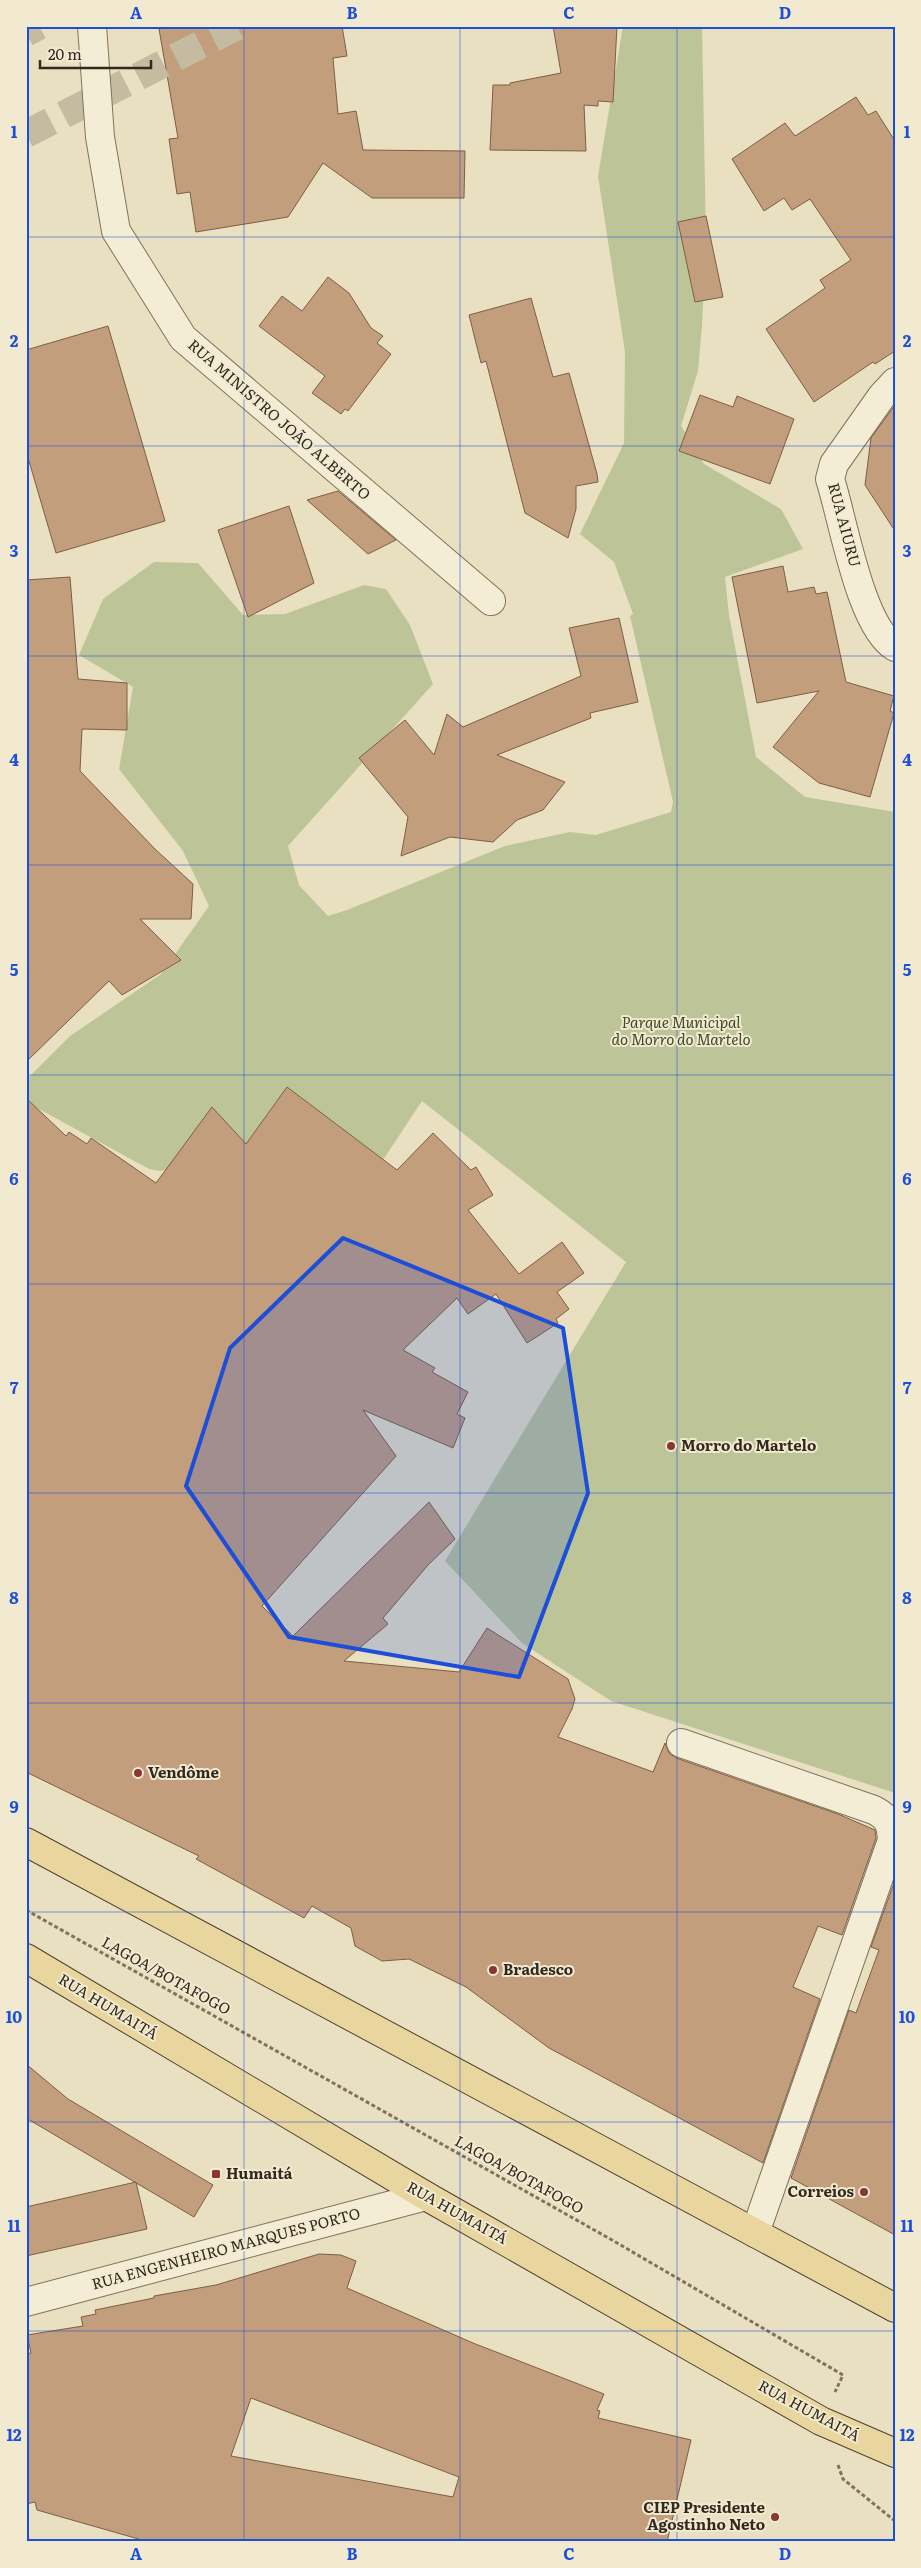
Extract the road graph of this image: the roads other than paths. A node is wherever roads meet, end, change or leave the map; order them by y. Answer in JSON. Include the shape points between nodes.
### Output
{"nodes":[{"id":1,"x":92,"y":26,"type":"edge"},
{"id":2,"x":895,"y":382,"type":"edge"},
{"id":3,"x":491,"y":600,"type":"dead end"},
{"id":4,"x":895,"y":647,"type":"edge"},
{"id":5,"x":680,"y":1743,"type":"dead end"},
{"id":6,"x":26,"y":1842,"type":"edge"},
{"id":7,"x":26,"y":1958,"type":"edge"},
{"id":8,"x":426,"y":2196,"type":"junction"},
{"id":9,"x":755,"y":2233,"type":"junction"},
{"id":10,"x":26,"y":2302,"type":"edge"},
{"id":11,"x":895,"y":2308,"type":"edge"},
{"id":12,"x":891,"y":2455,"type":"edge"}],
"edges":[{"from":1,"to":3,"type":"street","name":"RUA MINISTRO JOÃO ALBERTO","via":[[100,137],[116,231],[184,338]]},
{"from":2,"to":4,"type":"street","name":"RUA AIURU","via":[[834,464],[830,479],[866,606],[886,642]]},
{"from":5,"to":9,"type":"street","via":[[874,1810],[887,1817],[891,1826],[892,1840]]},
{"from":6,"to":9,"type":"main road"},
{"from":7,"to":8,"type":"main road","name":"RUA HUMAITÁ"},
{"from":8,"to":10,"type":"street","name":"RUA ENGENHEIRO MARQUES PORTO"},
{"from":8,"to":12,"type":"main road","name":"RUA HUMAITÁ","via":[[821,2421]]},
{"from":9,"to":11,"type":"main road"}]}
